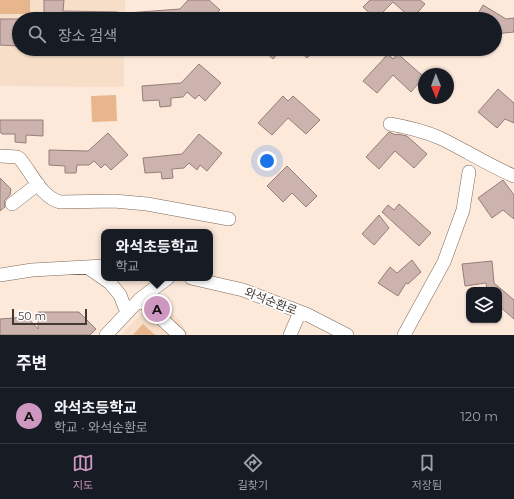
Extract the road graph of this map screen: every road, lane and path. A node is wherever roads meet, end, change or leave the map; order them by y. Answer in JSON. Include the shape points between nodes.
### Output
{"nodes":[{"id":1,"x":390,"y":124,"type":"dead end"},
{"id":2,"x":0,"y":156,"type":"edge"},
{"id":3,"x":469,"y":172,"type":"dead end"},
{"id":4,"x":514,"y":176,"type":"edge"},
{"id":5,"x":38,"y":184,"type":"junction"},
{"id":6,"x":12,"y":204,"type":"dead end"},
{"id":7,"x":230,"y":219,"type":"dead end"},
{"id":8,"x":101,"y":266,"type":"edge"},
{"id":9,"x":87,"y":267,"type":"junction"},
{"id":10,"x":0,"y":275,"type":"edge"},
{"id":11,"x":101,"y":277,"type":"edge"},
{"id":12,"x":107,"y":281,"type":"edge"},
{"id":13,"x":164,"y":281,"type":"edge"},
{"id":14,"x":204,"y":281,"type":"edge"},
{"id":15,"x":140,"y":299,"type":"junction"},
{"id":16,"x":300,"y":312,"type":"junction"},
{"id":17,"x":127,"y":314,"type":"junction"},
{"id":18,"x":106,"y":335,"type":"edge"},
{"id":19,"x":179,"y":335,"type":"edge"},
{"id":20,"x":290,"y":335,"type":"edge"},
{"id":21,"x":347,"y":335,"type":"edge"},
{"id":22,"x":404,"y":335,"type":"edge"}],
"edges":[{"from":1,"to":4,"type":"street","via":[[439,138]]},
{"from":2,"to":5,"type":"street","via":[[20,159]]},
{"from":3,"to":22,"type":"street","via":[[463,210],[446,256]]},
{"from":5,"to":6,"type":"street"},
{"from":5,"to":7,"type":"street","via":[[46,195],[60,202],[114,200]]},
{"from":8,"to":9,"type":"street"},
{"from":9,"to":10,"type":"street","via":[[32,270]]},
{"from":9,"to":11,"type":"street"},
{"from":12,"to":17,"type":"street","via":[[120,295]]},
{"from":13,"to":15,"type":"street"},
{"from":14,"to":16,"type":"street","name":"와석순환로","via":[[243,290]]},
{"from":15,"to":17,"type":"street"},
{"from":15,"to":19,"type":"street"},
{"from":16,"to":20,"type":"street"},
{"from":16,"to":21,"type":"street","name":"와석순환로"},
{"from":17,"to":18,"type":"street"}]}
